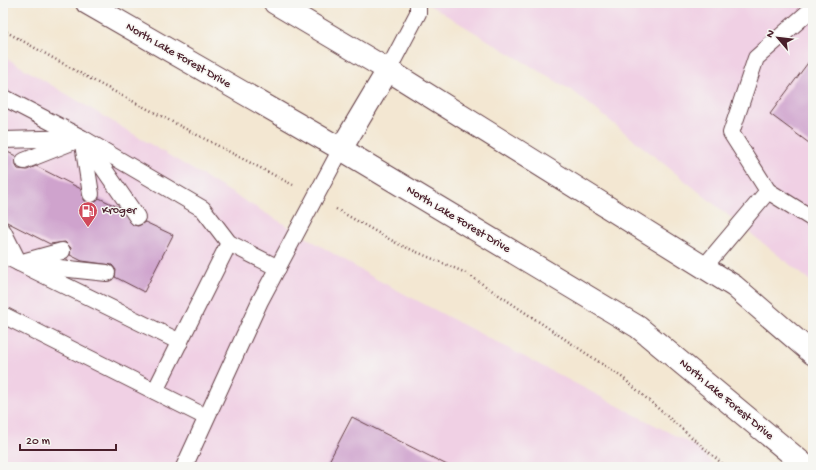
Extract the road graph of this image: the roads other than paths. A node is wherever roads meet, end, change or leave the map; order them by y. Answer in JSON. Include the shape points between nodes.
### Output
{"nodes":[{"id":1,"x":87,"y":3,"type":"edge"},
{"id":2,"x":275,"y":3,"type":"edge"},
{"id":3,"x":418,"y":3,"type":"edge"},
{"id":4,"x":813,"y":8,"type":"edge"},
{"id":5,"x":388,"y":70,"type":"junction"},
{"id":6,"x":3,"y":97,"type":"edge"},
{"id":7,"x":82,"y":138,"type":"junction"},
{"id":8,"x":3,"y":140,"type":"edge"},
{"id":9,"x":341,"y":150,"type":"junction"},
{"id":10,"x":24,"y":160,"type":"dead end"},
{"id":11,"x":768,"y":191,"type":"junction"},
{"id":12,"x":91,"y":194,"type":"dead end"},
{"id":13,"x":137,"y":217,"type":"dead end"},
{"id":14,"x":813,"y":219,"type":"edge"},
{"id":15,"x":3,"y":231,"type":"edge"},
{"id":16,"x":228,"y":243,"type":"junction"},
{"id":17,"x":3,"y":246,"type":"edge"},
{"id":18,"x":62,"y":251,"type":"dead end"},
{"id":19,"x":3,"y":255,"type":"edge"},
{"id":20,"x":19,"y":263,"type":"junction"},
{"id":21,"x":704,"y":267,"type":"junction"},
{"id":22,"x":278,"y":268,"type":"junction"},
{"id":23,"x":107,"y":273,"type":"dead end"},
{"id":24,"x":3,"y":315,"type":"edge"},
{"id":25,"x":180,"y":342,"type":"junction"},
{"id":26,"x":813,"y":354,"type":"edge"},
{"id":27,"x":155,"y":391,"type":"junction"},
{"id":28,"x":206,"y":417,"type":"junction"},
{"id":29,"x":184,"y":467,"type":"edge"},
{"id":30,"x":808,"y":467,"type":"edge"}],
"edges":[{"from":1,"to":9,"type":"main road","name":"North Lake Forest Drive"},
{"from":2,"to":5,"type":"main road"},
{"from":3,"to":5,"type":"lane","via":[[418,13]]},
{"from":4,"to":11,"type":"lane","via":[[756,58],[731,133]]},
{"from":5,"to":9,"type":"main road"},
{"from":5,"to":21,"type":"main road"},
{"from":6,"to":7,"type":"lane"},
{"from":7,"to":8,"type":"lane"},
{"from":7,"to":10,"type":"lane"},
{"from":7,"to":12,"type":"lane"},
{"from":7,"to":13,"type":"lane"},
{"from":7,"to":16,"type":"lane","via":[[203,209]]},
{"from":9,"to":22,"type":"lane"},
{"from":9,"to":30,"type":"main road","name":"North Lake Forest Drive","via":[[638,327]]},
{"from":11,"to":14,"type":"lane"},
{"from":11,"to":21,"type":"lane"},
{"from":15,"to":20,"type":"lane"},
{"from":16,"to":22,"type":"lane"},
{"from":16,"to":25,"type":"lane"},
{"from":17,"to":20,"type":"lane"},
{"from":18,"to":20,"type":"lane"},
{"from":19,"to":20,"type":"lane"},
{"from":20,"to":23,"type":"lane"},
{"from":20,"to":25,"type":"lane"},
{"from":21,"to":26,"type":"main road","via":[[734,286]]},
{"from":22,"to":28,"type":"lane"},
{"from":24,"to":27,"type":"lane"},
{"from":25,"to":27,"type":"lane"},
{"from":27,"to":28,"type":"lane"},
{"from":28,"to":29,"type":"lane"}]}
